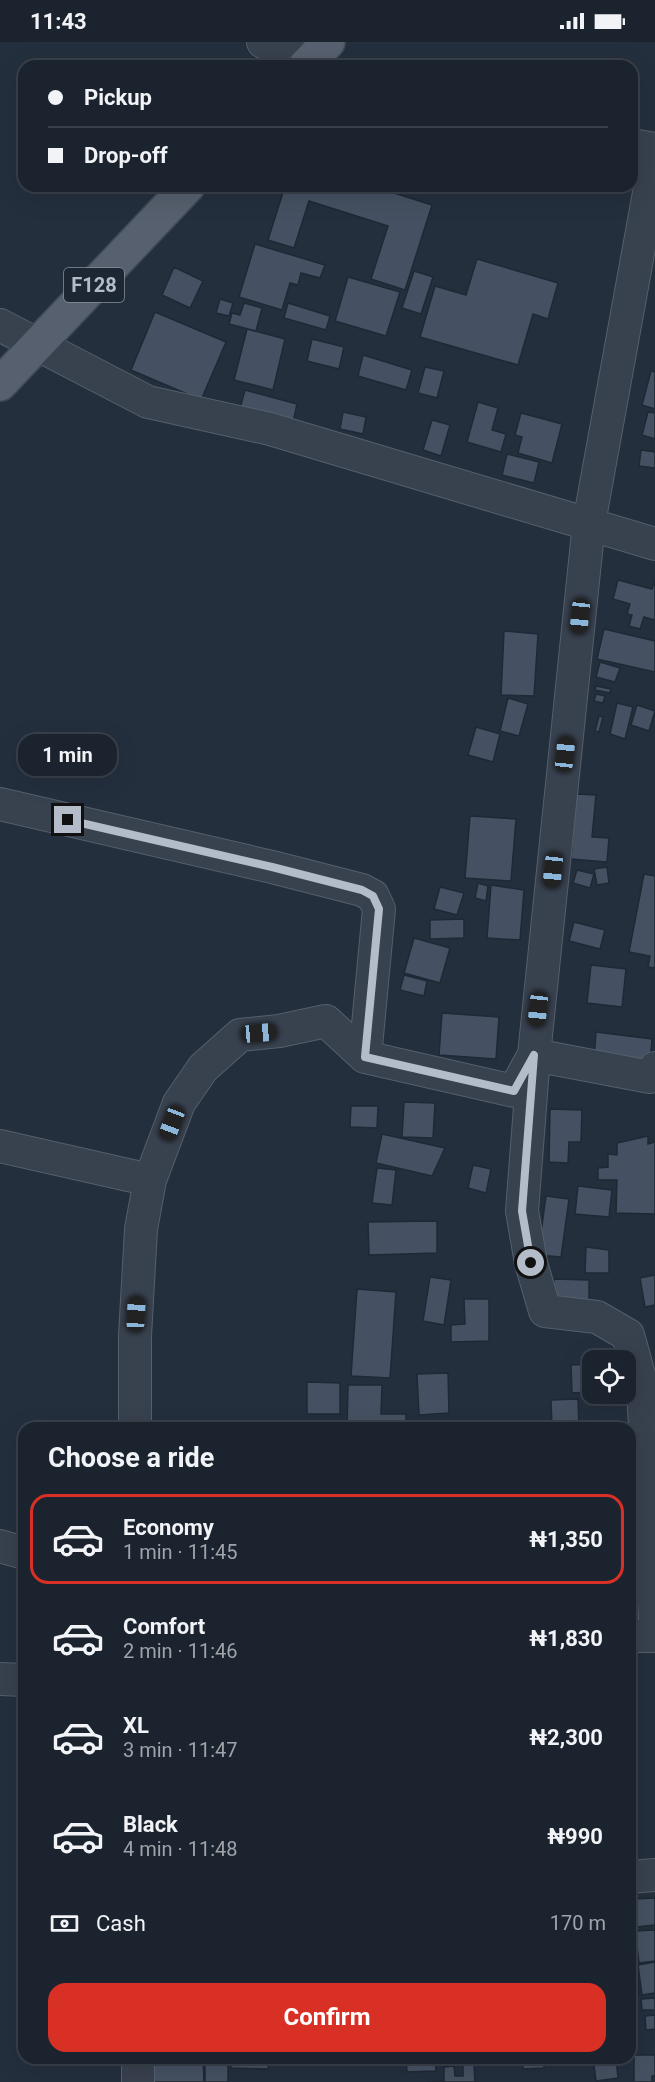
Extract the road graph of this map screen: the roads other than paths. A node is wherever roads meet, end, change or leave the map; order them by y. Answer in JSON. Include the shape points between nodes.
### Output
{"nodes":[{"id":1,"x":263,"y":42,"type":"edge"},
{"id":2,"x":315,"y":59,"type":"edge"},
{"id":3,"x":638,"y":146,"type":"edge"},
{"id":4,"x":655,"y":149,"type":"edge"},
{"id":5,"x":655,"y":160,"type":"edge"},
{"id":6,"x":182,"y":192,"type":"edge"},
{"id":7,"x":0,"y":325,"type":"edge"},
{"id":8,"x":38,"y":343,"type":"junction"},
{"id":9,"x":0,"y":384,"type":"edge"},
{"id":10,"x":589,"y":523,"type":"junction"},
{"id":11,"x":655,"y":544,"type":"edge"},
{"id":12,"x":0,"y":804,"type":"edge"},
{"id":13,"x":534,"y":1055,"type":"junction"},
{"id":14,"x":365,"y":1057,"type":"junction"},
{"id":15,"x":655,"y":1068,"type":"edge"},
{"id":16,"x":0,"y":1146,"type":"edge"},
{"id":17,"x":150,"y":1180,"type":"junction"},
{"id":18,"x":135,"y":1422,"type":"edge"},
{"id":19,"x":0,"y":1546,"type":"edge"},
{"id":20,"x":18,"y":1551,"type":"edge"},
{"id":21,"x":655,"y":1619,"type":"edge"},
{"id":22,"x":636,"y":1636,"type":"edge"},
{"id":23,"x":655,"y":1636,"type":"edge"},
{"id":24,"x":0,"y":1679,"type":"edge"},
{"id":25,"x":18,"y":1680,"type":"edge"},
{"id":26,"x":655,"y":1875,"type":"edge"},
{"id":27,"x":636,"y":1877,"type":"edge"},
{"id":28,"x":138,"y":2064,"type":"edge"},
{"id":29,"x":138,"y":2082,"type":"edge"}],
"edges":[{"from":1,"to":2,"type":"street"},
{"from":3,"to":4,"type":"street"},
{"from":5,"to":10,"type":"street"},
{"from":6,"to":8,"type":"main road","number":"F128"},
{"from":7,"to":8,"type":"street"},
{"from":8,"to":9,"type":"main road","number":"F128"},
{"from":8,"to":10,"type":"street","via":[[148,402],[270,429]]},
{"from":10,"to":11,"type":"street"},
{"from":10,"to":13,"type":"street"},
{"from":12,"to":14,"type":"street","via":[[272,867],[373,896],[379,909]]},
{"from":13,"to":14,"type":"street","via":[[514,1091]]},
{"from":13,"to":15,"type":"street","via":[[650,1077]]},
{"from":13,"to":21,"type":"street","via":[[522,1211],[531,1263],[545,1311],[597,1317],[628,1335],[643,1389]]},
{"from":14,"to":17,"type":"street","via":[[326,1022],[240,1035],[203,1068],[180,1104]]},
{"from":16,"to":17,"type":"street"},
{"from":17,"to":18,"type":"street","via":[[141,1229]]},
{"from":19,"to":20,"type":"street"},
{"from":22,"to":23,"type":"street"},
{"from":24,"to":25,"type":"street"},
{"from":26,"to":27,"type":"street"},
{"from":28,"to":29,"type":"street"}]}
